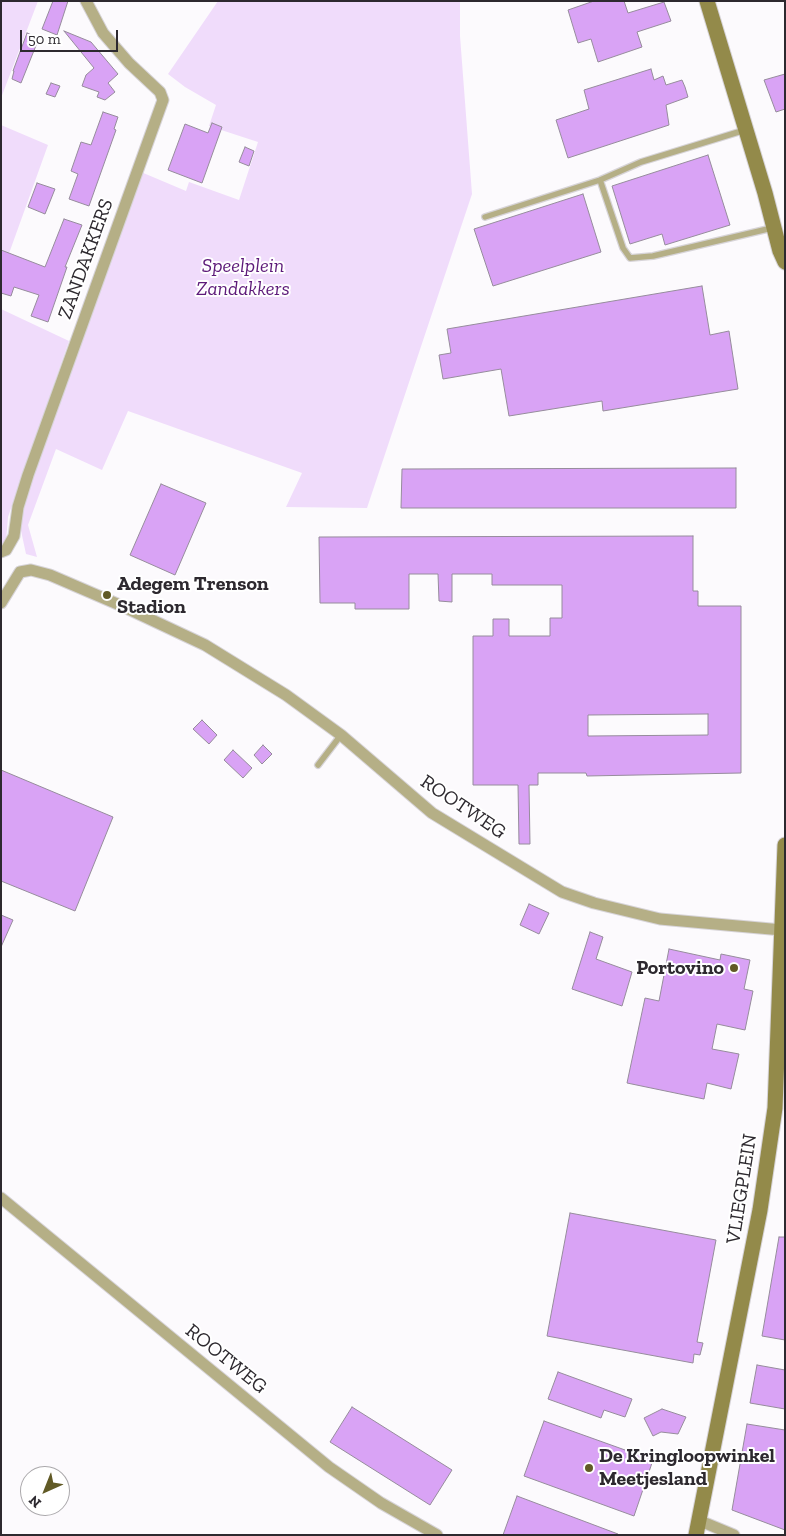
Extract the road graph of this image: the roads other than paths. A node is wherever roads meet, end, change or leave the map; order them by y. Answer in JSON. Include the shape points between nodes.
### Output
{"nodes":[{"id":1,"x":86,"y":1,"type":"edge"},
{"id":2,"x":707,"y":1,"type":"edge"},
{"id":3,"x":747,"y":129,"type":"junction"},
{"id":4,"x":600,"y":180,"type":"junction"},
{"id":5,"x":486,"y":217,"type":"dead end"},
{"id":6,"x":773,"y":228,"type":"junction"},
{"id":7,"x":785,"y":262,"type":"edge"},
{"id":8,"x":3,"y":551,"type":"edge"},
{"id":9,"x":1,"y":603,"type":"edge"},
{"id":10,"x":341,"y":735,"type":"junction"},
{"id":11,"x":318,"y":765,"type":"dead end"},
{"id":12,"x":785,"y":845,"type":"edge"},
{"id":13,"x":782,"y":930,"type":"junction"},
{"id":14,"x":1,"y":1198,"type":"edge"},
{"id":15,"x":697,"y":1528,"type":"edge"},
{"id":16,"x":437,"y":1535,"type":"edge"},
{"id":17,"x":734,"y":1535,"type":"edge"}],
"edges":[{"from":1,"to":8,"type":"street","name":"ZANDAKKERS","via":[[103,33],[160,92],[163,100],[28,474],[14,536]]},
{"from":2,"to":3,"type":"street"},
{"from":3,"to":4,"type":"lane","via":[[640,162]]},
{"from":3,"to":6,"type":"street"},
{"from":4,"to":5,"type":"lane"},
{"from":4,"to":6,"type":"lane","via":[[623,248],[634,259]]},
{"from":6,"to":7,"type":"street"},
{"from":9,"to":10,"type":"street","name":"ROOTWEG","via":[[20,572],[31,570],[50,575],[161,624],[235,662]]},
{"from":10,"to":11,"type":"lane"},
{"from":10,"to":13,"type":"street","name":"ROOTWEG","via":[[432,813],[562,892],[660,919]]},
{"from":12,"to":13,"type":"street","name":"VLIEGPLEIN"},
{"from":13,"to":15,"type":"street","name":"VLIEGPLEIN","via":[[775,1108],[760,1210]]},
{"from":14,"to":16,"type":"street","name":"ROOTWEG","via":[[329,1467],[381,1503]]},
{"from":15,"to":17,"type":"street"}]}
